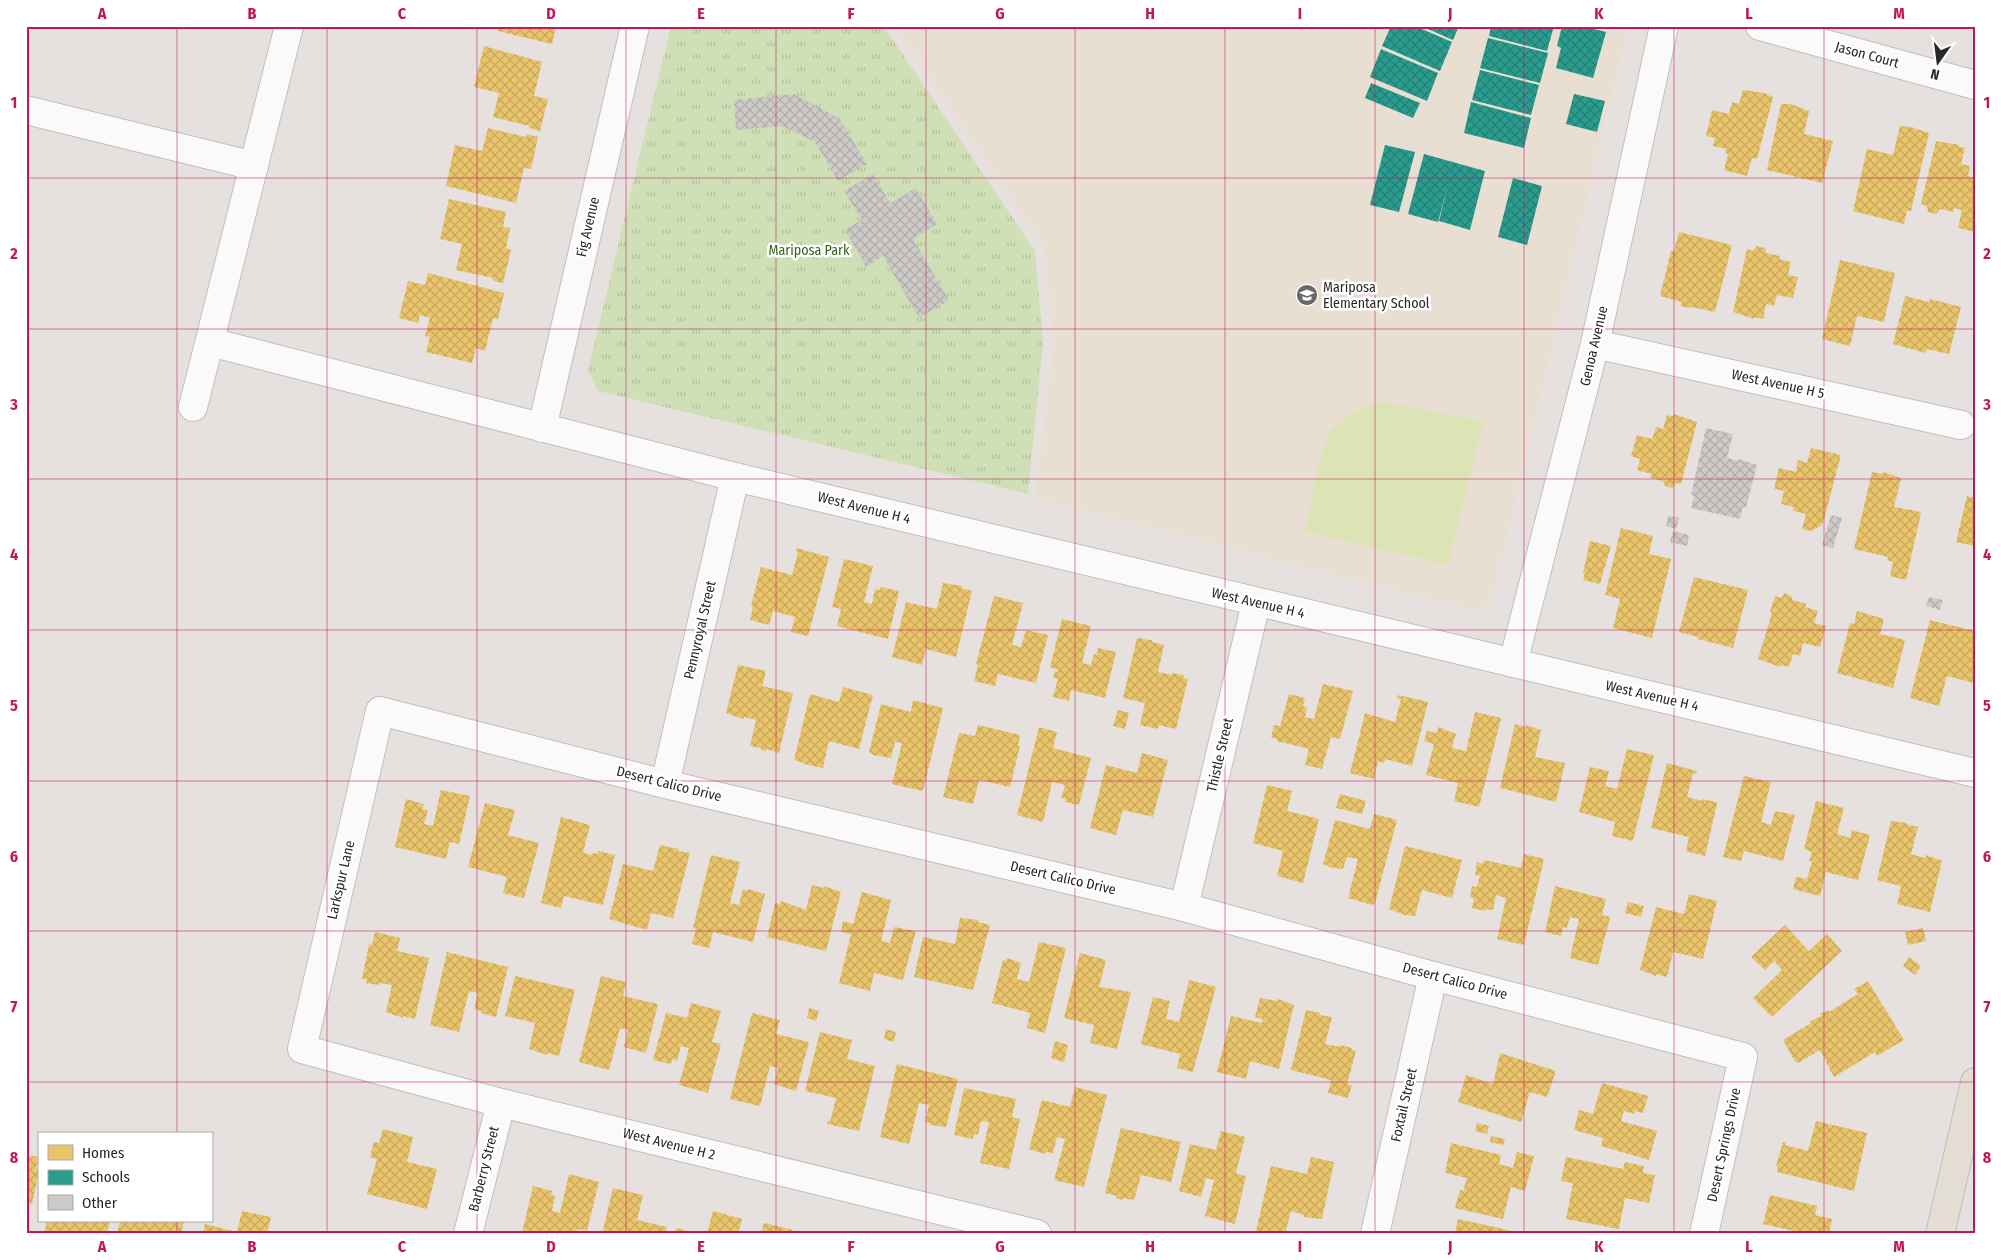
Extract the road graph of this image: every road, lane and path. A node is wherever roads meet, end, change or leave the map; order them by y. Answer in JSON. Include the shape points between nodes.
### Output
{"nodes":[{"id":1,"x":289,"y":26,"type":"edge"},
{"id":2,"x":635,"y":26,"type":"edge"},
{"id":3,"x":1664,"y":26,"type":"edge"},
{"id":4,"x":1760,"y":26,"type":"edge"},
{"id":5,"x":1975,"y":84,"type":"edge"},
{"id":6,"x":26,"y":110,"type":"edge"},
{"id":7,"x":254,"y":166,"type":"junction"},
{"id":8,"x":210,"y":342,"type":"junction"},
{"id":9,"x":1596,"y":344,"type":"junction"},
{"id":10,"x":193,"y":406,"type":"dead end"},
{"id":11,"x":1961,"y":425,"type":"dead end"},
{"id":12,"x":542,"y":428,"type":"junction"},
{"id":13,"x":735,"y":477,"type":"junction"},
{"id":14,"x":1256,"y":603,"type":"junction"},
{"id":15,"x":1513,"y":663,"type":"junction"},
{"id":16,"x":380,"y":711,"type":"joint"},
{"id":17,"x":1975,"y":773,"type":"edge"},
{"id":18,"x":665,"y":784,"type":"junction"},
{"id":19,"x":1184,"y":907,"type":"junction"},
{"id":20,"x":1434,"y":976,"type":"junction"},
{"id":21,"x":302,"y":1049,"type":"joint"},
{"id":22,"x":1743,"y":1057,"type":"joint"},
{"id":23,"x":1975,"y":1082,"type":"edge"},
{"id":24,"x":501,"y":1104,"type":"junction"},
{"id":25,"x":468,"y":1234,"type":"edge"},
{"id":26,"x":1037,"y":1234,"type":"edge"},
{"id":27,"x":1375,"y":1234,"type":"edge"},
{"id":28,"x":1704,"y":1234,"type":"edge"},
{"id":29,"x":1940,"y":1234,"type":"edge"}],
"edges":[{"from":1,"to":7,"type":"street"},
{"from":2,"to":12,"type":"street","name":"Fig Avenue"},
{"from":3,"to":9,"type":"street","name":"Genoa Avenue"},
{"from":4,"to":5,"type":"street","name":"Jason Court"},
{"from":6,"to":7,"type":"street"},
{"from":7,"to":8,"type":"street"},
{"from":8,"to":10,"type":"street"},
{"from":8,"to":12,"type":"street","name":"West Avenue H 4"},
{"from":9,"to":11,"type":"street","name":"West Avenue H 5"},
{"from":9,"to":15,"type":"street","name":"Genoa Avenue"},
{"from":12,"to":13,"type":"street","name":"West Avenue H 4"},
{"from":13,"to":14,"type":"street","name":"West Avenue H 4"},
{"from":13,"to":18,"type":"street","name":"Pennyroyal Street"},
{"from":14,"to":15,"type":"street","name":"West Avenue H 4"},
{"from":14,"to":19,"type":"street","name":"Thistle Street"},
{"from":15,"to":17,"type":"street","name":"West Avenue H 4"},
{"from":16,"to":18,"type":"street","name":"Desert Calico Drive"},
{"from":16,"to":21,"type":"street","name":"Larkspur Lane"},
{"from":18,"to":19,"type":"street","name":"Desert Calico Drive"},
{"from":19,"to":20,"type":"street","name":"Desert Calico Drive"},
{"from":20,"to":22,"type":"street","name":"Desert Calico Drive"},
{"from":20,"to":27,"type":"street","name":"Foxtail Street"},
{"from":21,"to":24,"type":"street","name":"West Avenue H 2"},
{"from":22,"to":28,"type":"street","name":"Desert Springs Drive"},
{"from":23,"to":29,"type":"main road"},
{"from":24,"to":25,"type":"street","name":"Barberry Street"},
{"from":24,"to":26,"type":"street","name":"West Avenue H 2"}]}
